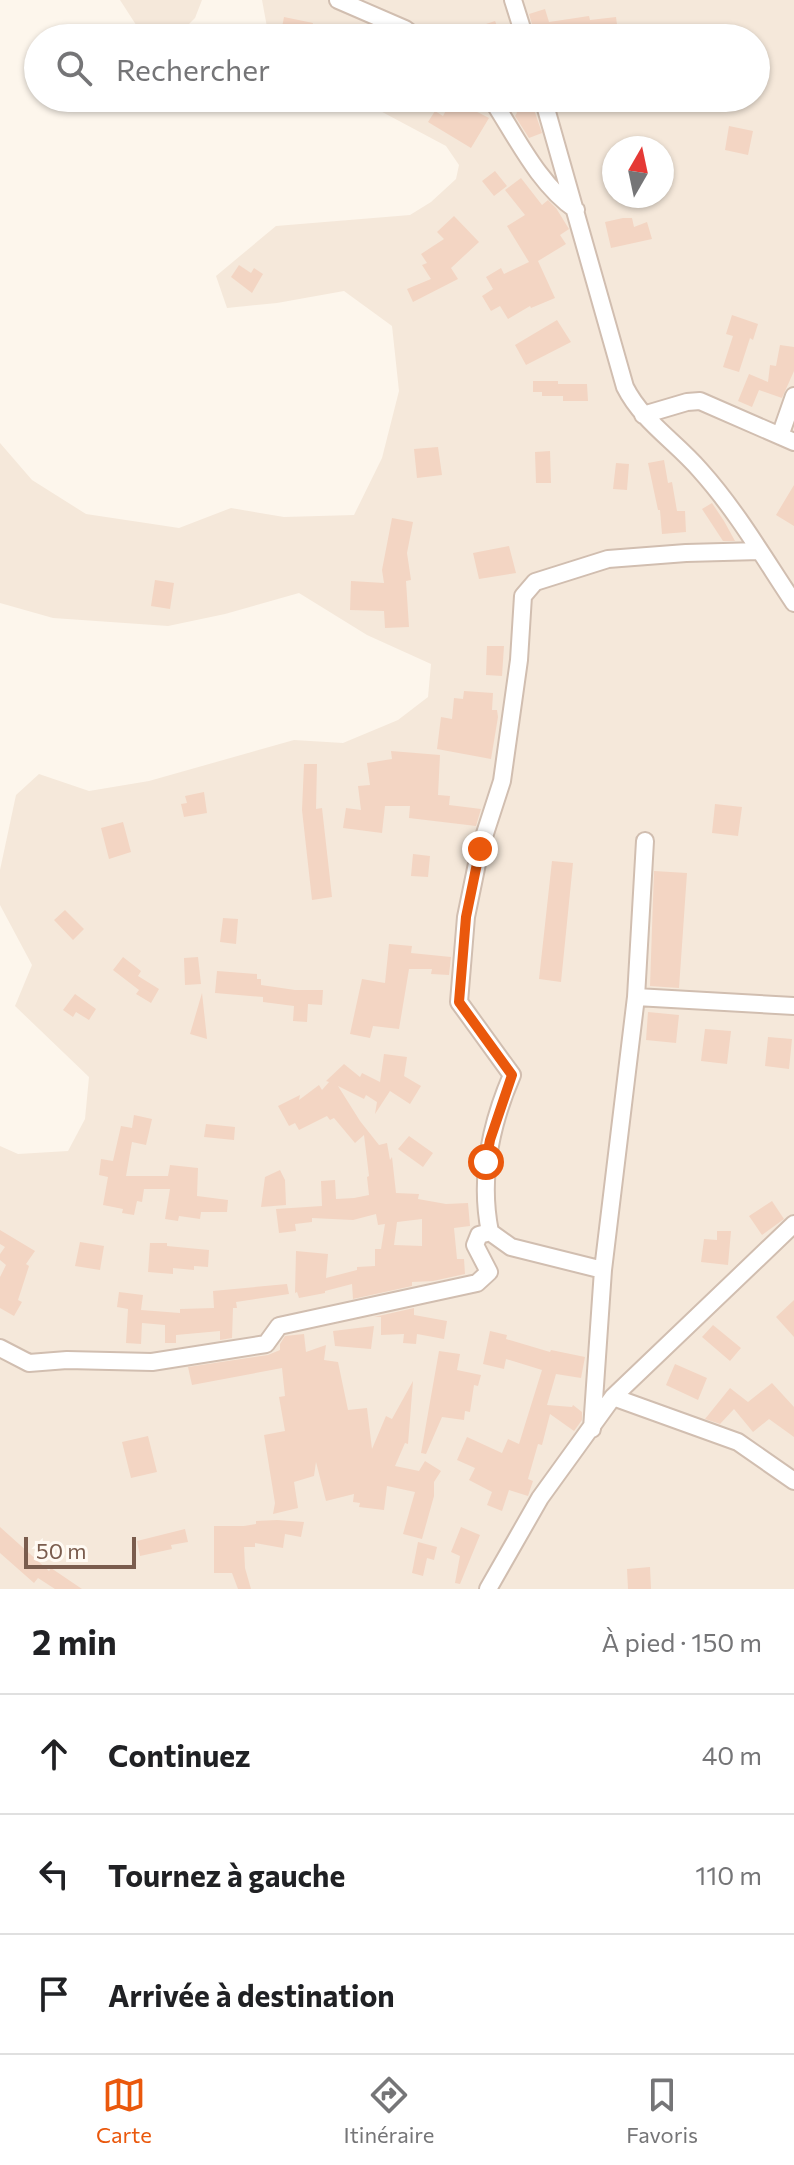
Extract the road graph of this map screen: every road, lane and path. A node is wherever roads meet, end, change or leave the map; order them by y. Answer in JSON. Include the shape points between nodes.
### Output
{"nodes":[{"id":1,"x":338,"y":0,"type":"edge"},
{"id":2,"x":513,"y":0,"type":"edge"},
{"id":3,"x":393,"y":24,"type":"edge"},
{"id":4,"x":521,"y":24,"type":"edge"},
{"id":5,"x":500,"y":112,"type":"edge"},
{"id":6,"x":547,"y":112,"type":"edge"},
{"id":7,"x":576,"y":210,"type":"junction"},
{"id":8,"x":794,"y":396,"type":"edge"},
{"id":9,"x":643,"y":415,"type":"junction"},
{"id":10,"x":787,"y":439,"type":"edge"},
{"id":11,"x":760,"y":551,"type":"junction"},
{"id":12,"x":794,"y":603,"type":"edge"},
{"id":13,"x":645,"y":841,"type":"dead end"},
{"id":14,"x":636,"y":997,"type":"junction"},
{"id":15,"x":794,"y":1006,"type":"edge"},
{"id":16,"x":794,"y":1224,"type":"edge"},
{"id":17,"x":490,"y":1232,"type":"junction"},
{"id":18,"x":603,"y":1270,"type":"junction"},
{"id":19,"x":0,"y":1348,"type":"edge"},
{"id":20,"x":613,"y":1397,"type":"junction"},
{"id":21,"x":592,"y":1429,"type":"junction"},
{"id":22,"x":794,"y":1481,"type":"edge"},
{"id":23,"x":488,"y":1589,"type":"edge"}],
"edges":[{"from":1,"to":3,"type":"street"},
{"from":2,"to":4,"type":"street"},
{"from":5,"to":7,"type":"street","via":[[529,158]]},
{"from":6,"to":7,"type":"street"},
{"from":7,"to":9,"type":"street","via":[[625,387]]},
{"from":8,"to":10,"type":"street"},
{"from":9,"to":10,"type":"street","via":[[700,401]]},
{"from":9,"to":11,"type":"street","via":[[700,470]]},
{"from":11,"to":12,"type":"street"},
{"from":11,"to":17,"type":"street","via":[[608,559],[535,582],[523,596],[502,781],[466,917],[459,1002],[512,1075],[486,1162],[484,1203]]},
{"from":13,"to":14,"type":"street"},
{"from":14,"to":15,"type":"street"},
{"from":14,"to":18,"type":"street"},
{"from":16,"to":20,"type":"street"},
{"from":17,"to":18,"type":"street","via":[[511,1247]]},
{"from":17,"to":19,"type":"street","via":[[479,1235],[475,1245],[489,1272],[477,1283],[279,1326],[266,1344],[152,1362],[29,1363]]},
{"from":18,"to":21,"type":"street"},
{"from":20,"to":21,"type":"street"},
{"from":20,"to":22,"type":"street","via":[[738,1442]]},
{"from":21,"to":23,"type":"street","via":[[540,1498]]}]}
